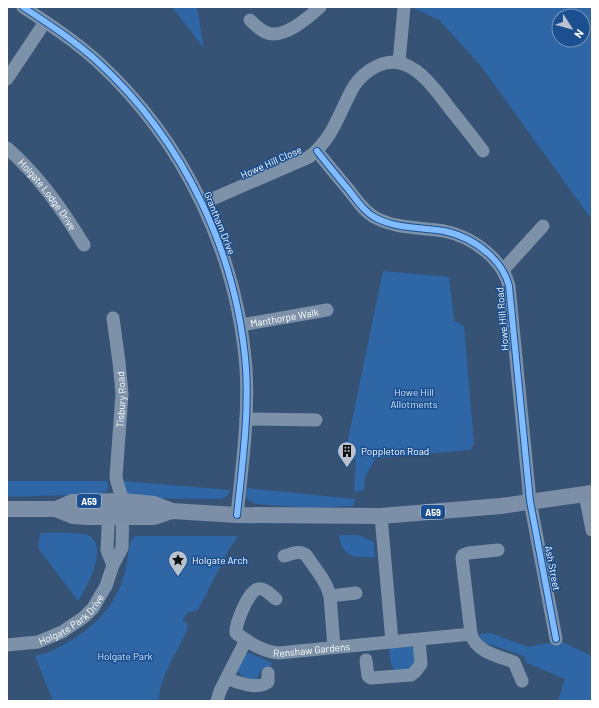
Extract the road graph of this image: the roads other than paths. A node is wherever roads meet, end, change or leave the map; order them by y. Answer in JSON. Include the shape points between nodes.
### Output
{"nodes":[{"id":1,"x":23,"y":7,"type":"edge"},
{"id":2,"x":320,"y":7,"type":"edge"},
{"id":3,"x":404,"y":7,"type":"edge"},
{"id":4,"x":250,"y":20,"type":"dead end"},
{"id":5,"x":46,"y":22,"type":"junction"},
{"id":6,"x":399,"y":62,"type":"junction"},
{"id":7,"x":7,"y":79,"type":"edge"},
{"id":8,"x":7,"y":148,"type":"edge"},
{"id":9,"x":317,"y":151,"type":"junction"},
{"id":10,"x":484,"y":151,"type":"dead end"},
{"id":11,"x":203,"y":203,"type":"junction"},
{"id":12,"x":543,"y":225,"type":"dead end"},
{"id":13,"x":84,"y":245,"type":"dead end"},
{"id":14,"x":503,"y":270,"type":"junction"},
{"id":15,"x":327,"y":310,"type":"dead end"},
{"id":16,"x":113,"y":318,"type":"dead end"},
{"id":17,"x":241,"y":325,"type":"junction"},
{"id":18,"x":246,"y":419,"type":"junction"},
{"id":19,"x":316,"y":420,"type":"dead end"},
{"id":20,"x":589,"y":494,"type":"edge"},
{"id":21,"x":530,"y":501,"type":"junction"},
{"id":22,"x":7,"y":509,"type":"edge"},
{"id":23,"x":116,"y":509,"type":"junction"},
{"id":24,"x":237,"y":515,"type":"junction"},
{"id":25,"x":381,"y":516,"type":"junction"},
{"id":26,"x":592,"y":530,"type":"edge"},
{"id":27,"x":498,"y":550,"type":"dead end"},
{"id":28,"x":284,"y":556,"type":"dead end"},
{"id":29,"x":356,"y":593,"type":"dead end"},
{"id":30,"x":330,"y":596,"type":"junction"},
{"id":31,"x":276,"y":599,"type":"dead end"},
{"id":32,"x":471,"y":634,"type":"junction"},
{"id":33,"x":241,"y":637,"type":"junction"},
{"id":34,"x":556,"y":639,"type":"dead end"},
{"id":35,"x":419,"y":640,"type":"junction"},
{"id":36,"x":392,"y":642,"type":"junction"},
{"id":37,"x":7,"y":645,"type":"edge"},
{"id":38,"x":334,"y":647,"type":"junction"},
{"id":39,"x":366,"y":660,"type":"dead end"},
{"id":40,"x":268,"y":673,"type":"dead end"},
{"id":41,"x":226,"y":678,"type":"junction"},
{"id":42,"x":522,"y":681,"type":"dead end"},
{"id":43,"x":217,"y":701,"type":"edge"}],
"edges":[{"from":1,"to":5,"type":"street","name":"Grantham Drive"},
{"from":2,"to":4,"type":"street","via":[[300,23],[278,34],[265,32]]},
{"from":3,"to":6,"type":"street"},
{"from":5,"to":7,"type":"street"},
{"from":5,"to":11,"type":"street","name":"Grantham Drive","via":[[98,62],[140,106],[174,154]]},
{"from":6,"to":9,"type":"street","name":"Howe Hill Close","via":[[382,64],[361,77],[330,136]]},
{"from":6,"to":10,"type":"street","via":[[423,75]]},
{"from":8,"to":13,"type":"street","name":"Holgate Lodge Drive","via":[[22,161],[52,197]]},
{"from":9,"to":11,"type":"street","name":"Howe Hill Close","via":[[309,157]]},
{"from":9,"to":14,"type":"street","name":"Howe Hill Road","via":[[374,217],[396,225],[456,234],[478,245]]},
{"from":11,"to":17,"type":"street","name":"Grantham Drive","via":[[227,266]]},
{"from":12,"to":14,"type":"street"},
{"from":14,"to":21,"type":"street","name":"Howe Hill Road","via":[[509,286]]},
{"from":15,"to":17,"type":"street","name":"Manthorpe Walk"},
{"from":16,"to":23,"type":"street","name":"Tisbury Road","via":[[122,394]]},
{"from":17,"to":18,"type":"street","name":"Grantham Drive","via":[[246,369]]},
{"from":18,"to":19,"type":"street"},
{"from":18,"to":24,"type":"street","name":"Grantham Drive"},
{"from":20,"to":21,"type":"main road","number":"A59"},
{"from":20,"to":26,"type":"street"},
{"from":21,"to":25,"type":"main road","number":"A59","via":[[481,508]]},
{"from":21,"to":34,"type":"street","name":"Ash Street"},
{"from":22,"to":23,"type":"main road","number":"A59","via":[[56,509],[73,516]]},
{"from":23,"to":24,"type":"main road","number":"A59","via":[[154,517],[172,511]]},
{"from":23,"to":37,"type":"street","name":"Holgate Park Drive","via":[[122,548],[106,586],[93,608],[62,632],[38,642]]},
{"from":24,"to":25,"type":"main road","number":"A59"},
{"from":25,"to":36,"type":"street"},
{"from":27,"to":32,"type":"street","via":[[468,553],[462,558]]},
{"from":28,"to":30,"type":"street","via":[[297,552],[306,555],[322,578]]},
{"from":29,"to":30,"type":"street"},
{"from":30,"to":38,"type":"street"},
{"from":31,"to":33,"type":"street","via":[[263,589],[253,591],[235,628]]},
{"from":32,"to":35,"type":"street","name":"Renshaw Gardens"},
{"from":32,"to":42,"type":"street","via":[[472,640],[483,649],[514,662]]},
{"from":33,"to":38,"type":"street","name":"Renshaw Gardens","via":[[272,653]]},
{"from":33,"to":41,"type":"street"},
{"from":35,"to":36,"type":"street","name":"Renshaw Gardens"},
{"from":35,"to":39,"type":"street","via":[[421,664],[411,675],[371,678],[368,676]]},
{"from":36,"to":38,"type":"street","name":"Renshaw Gardens"},
{"from":40,"to":41,"type":"street","via":[[268,682],[259,686],[236,683]]},
{"from":41,"to":43,"type":"street"}]}
